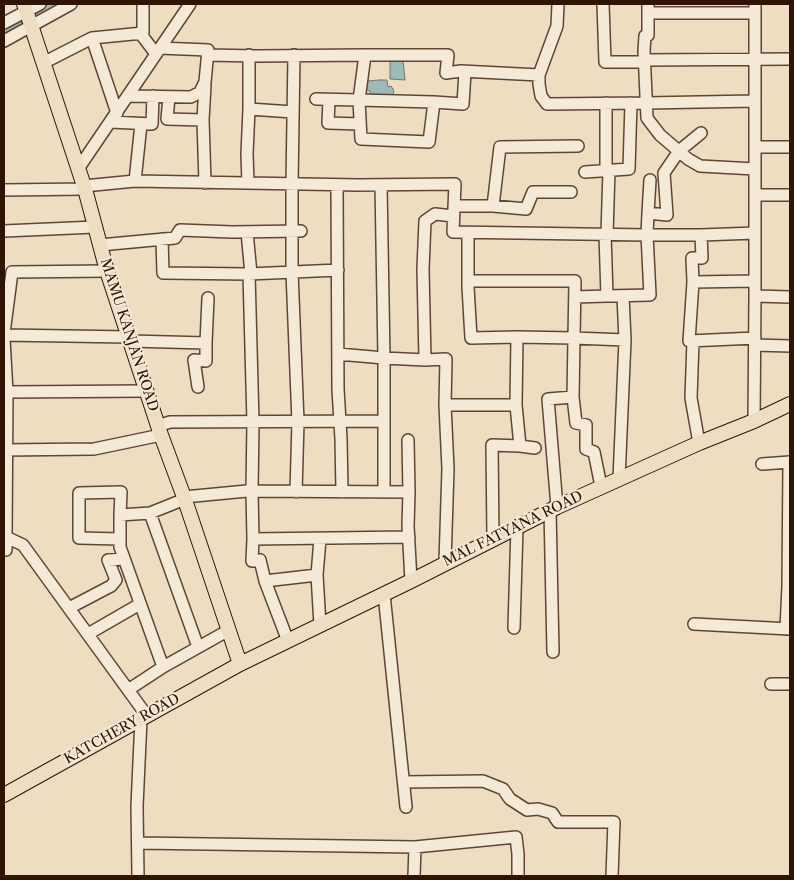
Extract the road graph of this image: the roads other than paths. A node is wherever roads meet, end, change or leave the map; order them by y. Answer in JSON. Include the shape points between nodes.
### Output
{"nodes":[{"id":1,"x":40,"y":4,"type":"edge"},
{"id":2,"x":71,"y":4,"type":"edge"},
{"id":3,"x":143,"y":4,"type":"edge"},
{"id":4,"x":190,"y":4,"type":"edge"},
{"id":5,"x":558,"y":4,"type":"edge"},
{"id":6,"x":603,"y":4,"type":"edge"},
{"id":7,"x":648,"y":8,"type":"edge"},
{"id":8,"x":685,"y":8,"type":"edge"},
{"id":9,"x":755,"y":8,"type":"edge"},
{"id":10,"x":27,"y":14,"type":"edge"},
{"id":11,"x":4,"y":24,"type":"edge"},
{"id":12,"x":140,"y":33,"type":"junction"},
{"id":13,"x":92,"y":38,"type":"junction"},
{"id":14,"x":4,"y":41,"type":"edge"},
{"id":15,"x":158,"y":51,"type":"junction"},
{"id":16,"x":294,"y":54,"type":"junction"},
{"id":17,"x":365,"y":54,"type":"junction"},
{"id":18,"x":207,"y":55,"type":"junction"},
{"id":19,"x":249,"y":55,"type":"junction"},
{"id":20,"x":755,"y":59,"type":"junction"},
{"id":21,"x":790,"y":59,"type":"edge"},
{"id":22,"x":645,"y":61,"type":"junction"},
{"id":23,"x":43,"y":63,"type":"junction"},
{"id":24,"x":465,"y":72,"type":"junction"},
{"id":25,"x":539,"y":75,"type":"junction"},
{"id":26,"x":205,"y":82,"type":"junction"},
{"id":27,"x":128,"y":96,"type":"junction"},
{"id":28,"x":153,"y":96,"type":"junction"},
{"id":29,"x":168,"y":97,"type":"junction"},
{"id":30,"x":316,"y":99,"type":"dead end"},
{"id":31,"x":329,"y":100,"type":"junction"},
{"id":32,"x":359,"y":100,"type":"junction"},
{"id":33,"x":755,"y":101,"type":"junction"},
{"id":34,"x":434,"y":102,"type":"junction"},
{"id":35,"x":631,"y":103,"type":"junction"},
{"id":36,"x":606,"y":104,"type":"junction"},
{"id":37,"x":646,"y":104,"type":"junction"},
{"id":38,"x":249,"y":109,"type":"junction"},
{"id":39,"x":293,"y":112,"type":"junction"},
{"id":40,"x":114,"y":117,"type":"junction"},
{"id":41,"x":203,"y":120,"type":"junction"},
{"id":42,"x":140,"y":124,"type":"junction"},
{"id":43,"x":360,"y":124,"type":"junction"},
{"id":44,"x":701,"y":133,"type":"dead end"},
{"id":45,"x":578,"y":146,"type":"dead end"},
{"id":46,"x":755,"y":147,"type":"junction"},
{"id":47,"x":790,"y":147,"type":"edge"},
{"id":48,"x":679,"y":151,"type":"junction"},
{"id":49,"x":78,"y":169,"type":"junction"},
{"id":50,"x":755,"y":169,"type":"junction"},
{"id":51,"x":608,"y":170,"type":"junction"},
{"id":52,"x":585,"y":172,"type":"dead end"},
{"id":53,"x":650,"y":180,"type":"dead end"},
{"id":54,"x":135,"y":181,"type":"junction"},
{"id":55,"x":205,"y":183,"type":"junction"},
{"id":56,"x":248,"y":183,"type":"junction"},
{"id":57,"x":292,"y":184,"type":"junction"},
{"id":58,"x":337,"y":184,"type":"junction"},
{"id":59,"x":381,"y":185,"type":"junction"},
{"id":60,"x":84,"y":188,"type":"junction"},
{"id":61,"x":4,"y":190,"type":"edge"},
{"id":62,"x":571,"y":192,"type":"dead end"},
{"id":63,"x":755,"y":195,"type":"junction"},
{"id":64,"x":790,"y":195,"type":"edge"},
{"id":65,"x":493,"y":206,"type":"junction"},
{"id":66,"x":454,"y":211,"type":"junction"},
{"id":67,"x":648,"y":213,"type":"junction"},
{"id":68,"x":95,"y":227,"type":"junction"},
{"id":69,"x":4,"y":231,"type":"edge"},
{"id":70,"x":297,"y":231,"type":"junction"},
{"id":71,"x":247,"y":232,"type":"junction"},
{"id":72,"x":755,"y":232,"type":"junction"},
{"id":73,"x":468,"y":233,"type":"junction"},
{"id":74,"x":606,"y":234,"type":"junction"},
{"id":75,"x":647,"y":235,"type":"junction"},
{"id":76,"x":701,"y":235,"type":"junction"},
{"id":77,"x":162,"y":239,"type":"junction"},
{"id":78,"x":100,"y":245,"type":"junction"},
{"id":79,"x":338,"y":270,"type":"junction"},
{"id":80,"x":107,"y":271,"type":"junction"},
{"id":81,"x":8,"y":272,"type":"edge"},
{"id":82,"x":292,"y":272,"type":"junction"},
{"id":83,"x":250,"y":274,"type":"junction"},
{"id":84,"x":468,"y":281,"type":"junction"},
{"id":85,"x":694,"y":282,"type":"junction"},
{"id":86,"x":756,"y":282,"type":"junction"},
{"id":87,"x":607,"y":296,"type":"junction"},
{"id":88,"x":624,"y":296,"type":"junction"},
{"id":89,"x":756,"y":296,"type":"junction"},
{"id":90,"x":575,"y":297,"type":"junction"},
{"id":91,"x":790,"y":297,"type":"edge"},
{"id":92,"x":208,"y":298,"type":"dead end"},
{"id":93,"x":4,"y":334,"type":"edge"},
{"id":94,"x":517,"y":337,"type":"junction"},
{"id":95,"x":574,"y":338,"type":"junction"},
{"id":96,"x":4,"y":339,"type":"edge"},
{"id":97,"x":129,"y":339,"type":"junction"},
{"id":98,"x":625,"y":340,"type":"junction"},
{"id":99,"x":693,"y":341,"type":"junction"},
{"id":100,"x":755,"y":342,"type":"junction"},
{"id":101,"x":206,"y":343,"type":"junction"},
{"id":102,"x":790,"y":346,"type":"edge"},
{"id":103,"x":338,"y":354,"type":"junction"},
{"id":104,"x":384,"y":358,"type":"junction"},
{"id":105,"x":425,"y":360,"type":"junction"},
{"id":106,"x":198,"y":387,"type":"dead end"},
{"id":107,"x":6,"y":388,"type":"edge"},
{"id":108,"x":147,"y":391,"type":"junction"},
{"id":109,"x":573,"y":397,"type":"junction"},
{"id":110,"x":790,"y":404,"type":"edge"},
{"id":111,"x":445,"y":405,"type":"junction"},
{"id":112,"x":516,"y":405,"type":"junction"},
{"id":113,"x":384,"y":421,"type":"junction"},
{"id":114,"x":754,"y":421,"type":"junction"},
{"id":115,"x":253,"y":422,"type":"junction"},
{"id":116,"x":298,"y":422,"type":"junction"},
{"id":117,"x":340,"y":422,"type":"junction"},
{"id":118,"x":160,"y":430,"type":"junction"},
{"id":119,"x":408,"y":440,"type":"dead end"},
{"id":120,"x":699,"y":443,"type":"junction"},
{"id":121,"x":520,"y":446,"type":"junction"},
{"id":122,"x":535,"y":448,"type":"dead end"},
{"id":123,"x":5,"y":450,"type":"edge"},
{"id":124,"x":789,"y":462,"type":"edge"},
{"id":125,"x":762,"y":464,"type":"dead end"},
{"id":126,"x":619,"y":478,"type":"junction"},
{"id":127,"x":601,"y":486,"type":"junction"},
{"id":128,"x":252,"y":491,"type":"junction"},
{"id":129,"x":296,"y":492,"type":"junction"},
{"id":130,"x":342,"y":492,"type":"junction"},
{"id":131,"x":384,"y":492,"type":"junction"},
{"id":132,"x":409,"y":492,"type":"junction"},
{"id":133,"x":185,"y":498,"type":"junction"},
{"id":134,"x":554,"y":508,"type":"junction"},
{"id":135,"x":150,"y":512,"type":"junction"},
{"id":136,"x":120,"y":514,"type":"junction"},
{"id":137,"x":517,"y":527,"type":"junction"},
{"id":138,"x":6,"y":536,"type":"junction"},
{"id":139,"x":409,"y":537,"type":"junction"},
{"id":140,"x":120,"y":539,"type":"junction"},
{"id":141,"x":320,"y":539,"type":"junction"},
{"id":142,"x":493,"y":539,"type":"junction"},
{"id":143,"x":253,"y":540,"type":"junction"},
{"id":144,"x":4,"y":550,"type":"edge"},
{"id":145,"x":124,"y":559,"type":"junction"},
{"id":146,"x":445,"y":562,"type":"junction"},
{"id":147,"x":317,"y":574,"type":"junction"},
{"id":148,"x":265,"y":581,"type":"junction"},
{"id":149,"x":411,"y":581,"type":"junction"},
{"id":150,"x":789,"y":586,"type":"edge"},
{"id":151,"x":384,"y":594,"type":"junction"},
{"id":152,"x":140,"y":604,"type":"junction"},
{"id":153,"x":69,"y":608,"type":"junction"},
{"id":154,"x":694,"y":624,"type":"dead end"},
{"id":155,"x":320,"y":626,"type":"junction"},
{"id":156,"x":514,"y":628,"type":"dead end"},
{"id":157,"x":788,"y":629,"type":"edge"},
{"id":158,"x":229,"y":630,"type":"junction"},
{"id":159,"x":88,"y":634,"type":"junction"},
{"id":160,"x":288,"y":641,"type":"junction"},
{"id":161,"x":198,"y":647,"type":"junction"},
{"id":162,"x":553,"y":652,"type":"dead end"},
{"id":163,"x":240,"y":664,"type":"junction"},
{"id":164,"x":163,"y":667,"type":"junction"},
{"id":165,"x":771,"y":684,"type":"dead end"},
{"id":166,"x":790,"y":684,"type":"edge"},
{"id":167,"x":128,"y":690,"type":"junction"},
{"id":168,"x":144,"y":717,"type":"junction"},
{"id":169,"x":404,"y":782,"type":"junction"},
{"id":170,"x":4,"y":795,"type":"edge"},
{"id":171,"x":406,"y":807,"type":"dead end"},
{"id":172,"x":138,"y":843,"type":"junction"},
{"id":173,"x":415,"y":847,"type":"junction"},
{"id":174,"x":138,"y":876,"type":"edge"},
{"id":175,"x":414,"y":876,"type":"edge"},
{"id":176,"x":518,"y":876,"type":"edge"},
{"id":177,"x":612,"y":876,"type":"edge"}],
"edges":[{"from":1,"to":10,"type":"street"},
{"from":2,"to":10,"type":"street"},
{"from":3,"to":12,"type":"street","via":[[143,33]]},
{"from":4,"to":15,"type":"street"},
{"from":5,"to":25,"type":"street","via":[[558,26]]},
{"from":6,"to":22,"type":"street","via":[[605,62]]},
{"from":7,"to":8,"type":"street"},
{"from":7,"to":22,"type":"street"},
{"from":8,"to":9,"type":"street"},
{"from":9,"to":20,"type":"street"},
{"from":10,"to":11,"type":"street"},
{"from":10,"to":14,"type":"street"},
{"from":10,"to":23,"type":"main road","name":"MAMU KANJAN ROAD"},
{"from":12,"to":13,"type":"street"},
{"from":12,"to":15,"type":"street"},
{"from":13,"to":23,"type":"street"},
{"from":13,"to":40,"type":"street"},
{"from":15,"to":18,"type":"street","via":[[208,50]]},
{"from":15,"to":27,"type":"street"},
{"from":16,"to":17,"type":"street"},
{"from":16,"to":19,"type":"street"},
{"from":16,"to":39,"type":"street"},
{"from":17,"to":24,"type":"street","via":[[448,55],[446,73]]},
{"from":17,"to":32,"type":"street"},
{"from":18,"to":19,"type":"street"},
{"from":18,"to":26,"type":"street"},
{"from":19,"to":38,"type":"street"},
{"from":20,"to":21,"type":"street"},
{"from":20,"to":22,"type":"street"},
{"from":20,"to":33,"type":"street"},
{"from":22,"to":37,"type":"street"},
{"from":23,"to":49,"type":"main road","name":"MAMU KANJAN ROAD"},
{"from":24,"to":25,"type":"street"},
{"from":24,"to":34,"type":"street","via":[[463,104]]},
{"from":25,"to":36,"type":"street","via":[[541,96],[547,104]]},
{"from":26,"to":29,"type":"street","via":[[200,92],[190,97]]},
{"from":26,"to":41,"type":"street"},
{"from":27,"to":28,"type":"street"},
{"from":27,"to":40,"type":"street"},
{"from":28,"to":29,"type":"street"},
{"from":28,"to":42,"type":"street","via":[[152,124]]},
{"from":29,"to":41,"type":"street","via":[[167,119]]},
{"from":30,"to":31,"type":"street"},
{"from":31,"to":32,"type":"street"},
{"from":31,"to":43,"type":"street","via":[[328,123]]},
{"from":32,"to":34,"type":"street"},
{"from":32,"to":43,"type":"street"},
{"from":33,"to":37,"type":"street"},
{"from":33,"to":46,"type":"street"},
{"from":34,"to":43,"type":"street","via":[[429,142],[360,139]]},
{"from":35,"to":36,"type":"street"},
{"from":35,"to":37,"type":"street"},
{"from":35,"to":51,"type":"street","via":[[629,169]]},
{"from":36,"to":51,"type":"street"},
{"from":37,"to":48,"type":"street","via":[[647,118],[660,135]]},
{"from":38,"to":39,"type":"street"},
{"from":38,"to":56,"type":"street"},
{"from":39,"to":57,"type":"street"},
{"from":40,"to":42,"type":"street"},
{"from":40,"to":49,"type":"street"},
{"from":41,"to":55,"type":"street"},
{"from":42,"to":54,"type":"street"},
{"from":44,"to":48,"type":"street"},
{"from":45,"to":65,"type":"street","via":[[500,147]]},
{"from":46,"to":47,"type":"street"},
{"from":46,"to":50,"type":"street"},
{"from":48,"to":50,"type":"street","via":[[700,166]]},
{"from":48,"to":67,"type":"street","via":[[664,173],[667,215]]},
{"from":49,"to":60,"type":"main road","name":"MAMU KANJAN ROAD"},
{"from":50,"to":63,"type":"street"},
{"from":51,"to":52,"type":"street"},
{"from":51,"to":74,"type":"street"},
{"from":53,"to":67,"type":"street"},
{"from":54,"to":55,"type":"street"},
{"from":54,"to":60,"type":"street"},
{"from":55,"to":56,"type":"street"},
{"from":56,"to":57,"type":"street"},
{"from":57,"to":58,"type":"street"},
{"from":57,"to":70,"type":"street"},
{"from":58,"to":59,"type":"street"},
{"from":58,"to":79,"type":"street"},
{"from":59,"to":66,"type":"street","via":[[455,184]]},
{"from":59,"to":104,"type":"street"},
{"from":60,"to":61,"type":"street"},
{"from":60,"to":68,"type":"main road","name":"MAMU KANJAN ROAD"},
{"from":62,"to":65,"type":"street","via":[[533,192],[526,209]]},
{"from":63,"to":64,"type":"street"},
{"from":63,"to":72,"type":"street"},
{"from":65,"to":66,"type":"street"},
{"from":66,"to":73,"type":"street","via":[[452,232]]},
{"from":66,"to":105,"type":"street","via":[[435,214],[425,221]]},
{"from":67,"to":75,"type":"street"},
{"from":68,"to":69,"type":"street"},
{"from":68,"to":78,"type":"main road","name":"MAMU KANJAN ROAD"},
{"from":70,"to":71,"type":"street"},
{"from":70,"to":82,"type":"street"},
{"from":71,"to":77,"type":"street","via":[[180,230],[176,238]]},
{"from":71,"to":83,"type":"street"},
{"from":72,"to":76,"type":"street"},
{"from":72,"to":86,"type":"street"},
{"from":73,"to":74,"type":"street"},
{"from":73,"to":84,"type":"street"},
{"from":74,"to":75,"type":"street"},
{"from":74,"to":87,"type":"street"},
{"from":75,"to":76,"type":"street"},
{"from":75,"to":88,"type":"street","via":[[650,295]]},
{"from":76,"to":85,"type":"street","via":[[702,258],[692,258]]},
{"from":77,"to":78,"type":"street"},
{"from":77,"to":83,"type":"street","via":[[163,273]]},
{"from":78,"to":80,"type":"main road","name":"MAMU KANJAN ROAD"},
{"from":79,"to":82,"type":"street"},
{"from":79,"to":103,"type":"street"},
{"from":80,"to":81,"type":"street"},
{"from":80,"to":97,"type":"main road","name":"MAMU KANJAN ROAD"},
{"from":81,"to":93,"type":"street"},
{"from":82,"to":83,"type":"street"},
{"from":82,"to":116,"type":"street"},
{"from":83,"to":115,"type":"street"},
{"from":84,"to":90,"type":"street","via":[[575,282]]},
{"from":84,"to":94,"type":"street","via":[[471,338]]},
{"from":85,"to":86,"type":"street"},
{"from":85,"to":99,"type":"street","via":[[689,341]]},
{"from":86,"to":89,"type":"street"},
{"from":87,"to":88,"type":"street"},
{"from":87,"to":90,"type":"street"},
{"from":88,"to":98,"type":"street"},
{"from":89,"to":91,"type":"street"},
{"from":89,"to":100,"type":"street"},
{"from":90,"to":95,"type":"street"},
{"from":92,"to":101,"type":"street"},
{"from":93,"to":97,"type":"street"},
{"from":94,"to":95,"type":"street"},
{"from":94,"to":112,"type":"street"},
{"from":95,"to":98,"type":"street"},
{"from":95,"to":109,"type":"street"},
{"from":96,"to":107,"type":"street"},
{"from":97,"to":101,"type":"street"},
{"from":97,"to":108,"type":"main road","name":"MAMU KANJAN ROAD"},
{"from":98,"to":126,"type":"street"},
{"from":99,"to":100,"type":"street"},
{"from":99,"to":120,"type":"street","via":[[691,398]]},
{"from":100,"to":102,"type":"street"},
{"from":100,"to":114,"type":"street"},
{"from":101,"to":106,"type":"street","via":[[206,361],[194,360]]},
{"from":103,"to":104,"type":"street"},
{"from":103,"to":117,"type":"street"},
{"from":104,"to":105,"type":"street"},
{"from":104,"to":113,"type":"street"},
{"from":105,"to":111,"type":"street","via":[[446,359]]},
{"from":107,"to":108,"type":"street"},
{"from":107,"to":123,"type":"street"},
{"from":108,"to":118,"type":"main road","name":"MAMU KANJAN ROAD"},
{"from":109,"to":127,"type":"street","via":[[576,423],[586,425],[586,449],[594,452]]},
{"from":109,"to":134,"type":"street","via":[[548,399]]},
{"from":110,"to":114,"type":"main road","name":"MAL FATYANA ROAD"},
{"from":111,"to":112,"type":"street"},
{"from":111,"to":146,"type":"street","via":[[448,469]]},
{"from":112,"to":121,"type":"street"},
{"from":113,"to":117,"type":"street"},
{"from":113,"to":131,"type":"street"},
{"from":114,"to":120,"type":"main road","name":"MAL FATYANA ROAD"},
{"from":115,"to":116,"type":"street"},
{"from":115,"to":118,"type":"street","via":[[170,422]]},
{"from":115,"to":128,"type":"street"},
{"from":116,"to":117,"type":"street"},
{"from":116,"to":129,"type":"street"},
{"from":117,"to":130,"type":"street"},
{"from":118,"to":123,"type":"street","via":[[94,449]]},
{"from":118,"to":133,"type":"main road","name":"MAMU KANJAN ROAD"},
{"from":119,"to":132,"type":"street"},
{"from":120,"to":126,"type":"main road","name":"MAL FATYANA ROAD"},
{"from":121,"to":122,"type":"street"},
{"from":121,"to":142,"type":"street","via":[[492,445]]},
{"from":123,"to":138,"type":"street"},
{"from":124,"to":125,"type":"street"},
{"from":124,"to":150,"type":"street"},
{"from":126,"to":127,"type":"main road","name":"MAL FATYANA ROAD"},
{"from":127,"to":134,"type":"main road","name":"MAL FATYANA ROAD"},
{"from":128,"to":129,"type":"street"},
{"from":128,"to":133,"type":"street"},
{"from":128,"to":143,"type":"street"},
{"from":129,"to":130,"type":"street"},
{"from":130,"to":131,"type":"street"},
{"from":131,"to":132,"type":"street"},
{"from":132,"to":139,"type":"street"},
{"from":133,"to":135,"type":"street"},
{"from":133,"to":158,"type":"main road","name":"MAMU KANJAN ROAD"},
{"from":134,"to":137,"type":"main road","name":"MAL FATYANA ROAD"},
{"from":134,"to":162,"type":"street"},
{"from":135,"to":136,"type":"street"},
{"from":135,"to":161,"type":"street"},
{"from":136,"to":140,"type":"street"},
{"from":136,"to":140,"type":"street","via":[[121,492],[79,493],[80,538]]},
{"from":137,"to":142,"type":"main road","name":"MAL FATYANA ROAD"},
{"from":137,"to":156,"type":"street"},
{"from":138,"to":144,"type":"street"},
{"from":138,"to":153,"type":"street","via":[[23,545]]},
{"from":139,"to":141,"type":"street"},
{"from":139,"to":149,"type":"street"},
{"from":140,"to":145,"type":"street"},
{"from":141,"to":143,"type":"street"},
{"from":141,"to":147,"type":"street"},
{"from":142,"to":146,"type":"main road","name":"MAL FATYANA ROAD"},
{"from":143,"to":148,"type":"street","via":[[252,561],[260,560]]},
{"from":145,"to":152,"type":"street"},
{"from":145,"to":153,"type":"street","via":[[108,560],[116,580],[111,586]]},
{"from":146,"to":149,"type":"main road","name":"MAL FATYANA ROAD"},
{"from":147,"to":148,"type":"street"},
{"from":147,"to":155,"type":"street"},
{"from":148,"to":160,"type":"street"},
{"from":149,"to":151,"type":"main road","name":"MAL FATYANA ROAD"},
{"from":150,"to":157,"type":"street"},
{"from":151,"to":155,"type":"main road","name":"MAL FATYANA ROAD"},
{"from":151,"to":169,"type":"street"},
{"from":152,"to":159,"type":"street"},
{"from":152,"to":164,"type":"street"},
{"from":153,"to":159,"type":"street"},
{"from":154,"to":157,"type":"street"},
{"from":155,"to":160,"type":"main road","name":"MAL FATYANA ROAD"},
{"from":158,"to":161,"type":"street"},
{"from":158,"to":163,"type":"main road","name":"MAMU KANJAN ROAD"},
{"from":159,"to":167,"type":"street"},
{"from":160,"to":163,"type":"main road","name":"MAL FATYANA ROAD"},
{"from":161,"to":164,"type":"street"},
{"from":163,"to":168,"type":"main road","name":"KATCHERY ROAD"},
{"from":164,"to":167,"type":"street"},
{"from":165,"to":166,"type":"street"},
{"from":167,"to":168,"type":"street"},
{"from":168,"to":170,"type":"main road","name":"KATCHERY ROAD"},
{"from":168,"to":172,"type":"street","via":[[137,806]]},
{"from":169,"to":171,"type":"street"},
{"from":169,"to":177,"type":"street","via":[[483,781],[503,789],[510,799],[527,810],[552,813],[558,822],[614,822]]},
{"from":172,"to":173,"type":"street"},
{"from":172,"to":174,"type":"street"},
{"from":173,"to":175,"type":"street"},
{"from":173,"to":176,"type":"street","via":[[516,837]]}]}
